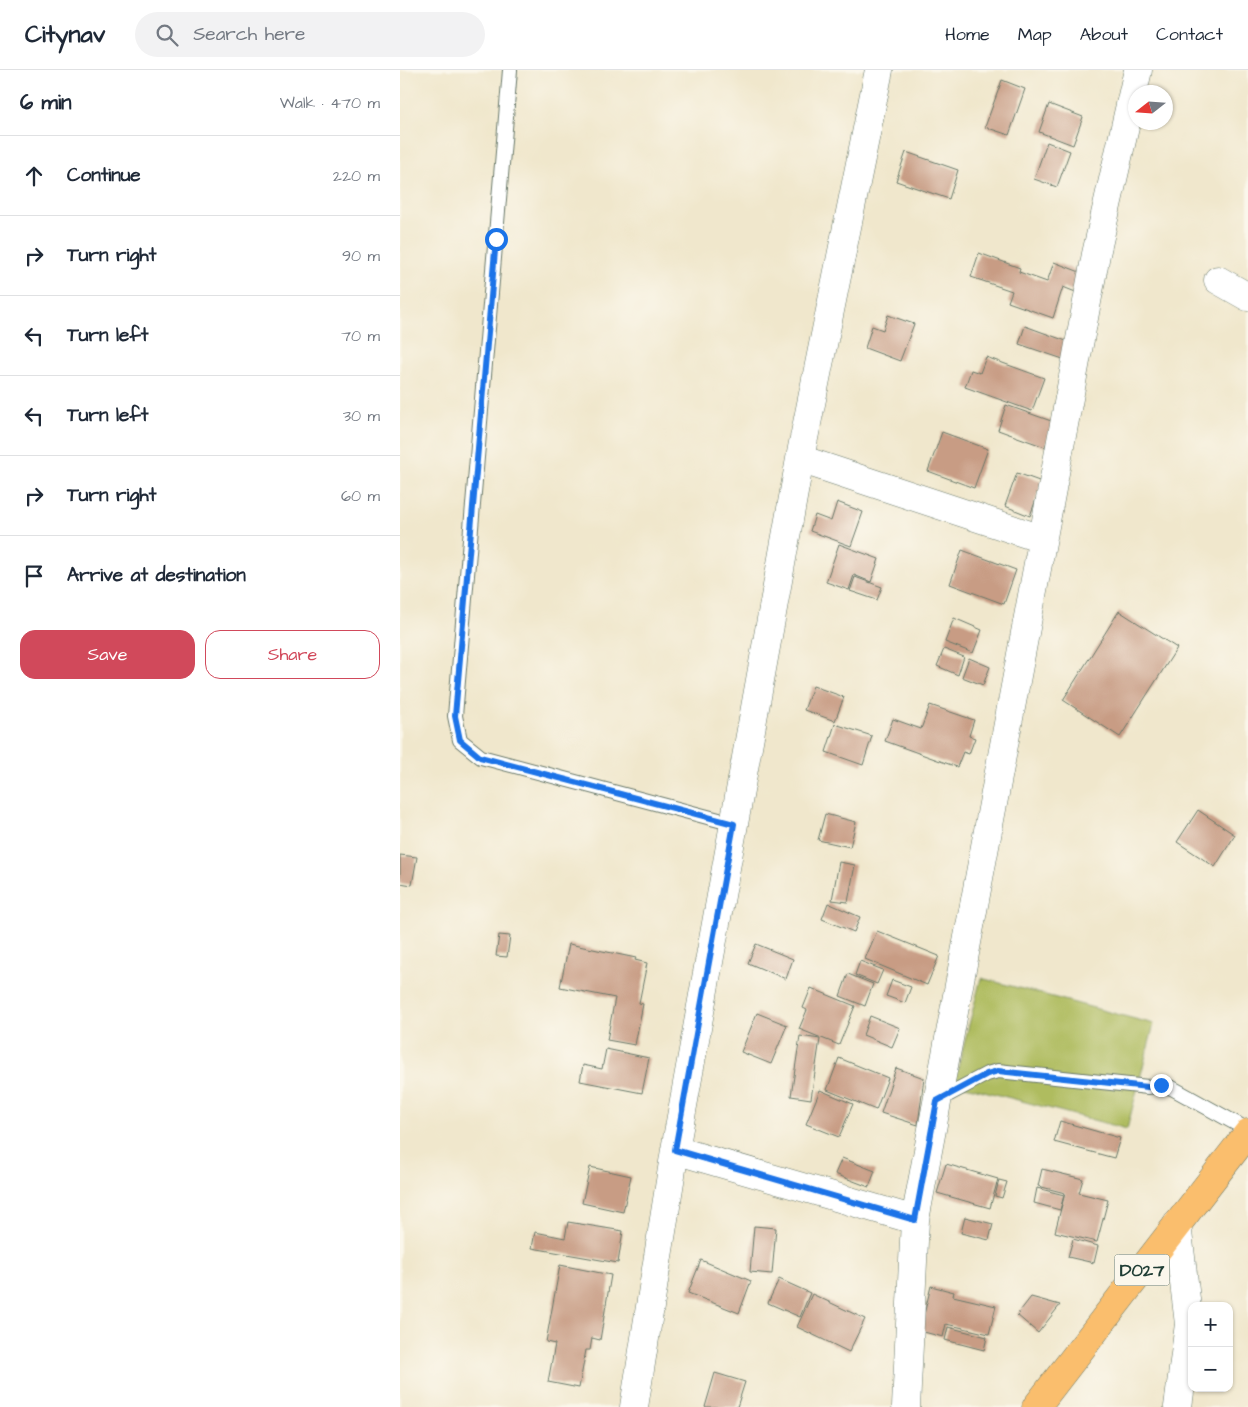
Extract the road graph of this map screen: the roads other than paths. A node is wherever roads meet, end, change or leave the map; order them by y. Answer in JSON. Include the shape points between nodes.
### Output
{"nodes":[{"id":1,"x":510,"y":70,"type":"edge"},
{"id":2,"x":879,"y":70,"type":"edge"},
{"id":3,"x":1138,"y":70,"type":"edge"},
{"id":4,"x":1218,"y":280,"type":"dead end"},
{"id":5,"x":1248,"y":297,"type":"edge"},
{"id":6,"x":800,"y":459,"type":"junction"},
{"id":7,"x":1042,"y":539,"type":"junction"},
{"id":8,"x":734,"y":824,"type":"junction"},
{"id":9,"x":937,"y":1101,"type":"junction"},
{"id":10,"x":1248,"y":1132,"type":"edge"},
{"id":11,"x":675,"y":1150,"type":"junction"},
{"id":12,"x":915,"y":1220,"type":"junction"},
{"id":13,"x":1178,"y":1224,"type":"junction"},
{"id":14,"x":634,"y":1407,"type":"edge"},
{"id":15,"x":906,"y":1407,"type":"edge"},
{"id":16,"x":1036,"y":1407,"type":"edge"},
{"id":17,"x":1178,"y":1407,"type":"edge"}],
"edges":[{"from":1,"to":8,"type":"lane","via":[[455,716],[460,740],[480,757]]},
{"from":2,"to":6,"type":"street"},
{"from":3,"to":7,"type":"street","via":[[1096,254]]},
{"from":4,"to":5,"type":"street"},
{"from":6,"to":7,"type":"street"},
{"from":6,"to":8,"type":"street"},
{"from":7,"to":9,"type":"street"},
{"from":8,"to":11,"type":"street"},
{"from":9,"to":10,"type":"lane","via":[[998,1071],[1148,1087],[1161,1085],[1172,1088]]},
{"from":9,"to":12,"type":"street"},
{"from":10,"to":13,"type":"main road","number":"D027"},
{"from":11,"to":12,"type":"street"},
{"from":11,"to":14,"type":"street"},
{"from":12,"to":15,"type":"street"},
{"from":13,"to":16,"type":"main road","number":"D027"},
{"from":13,"to":17,"type":"street","via":[[1189,1324]]}]}
